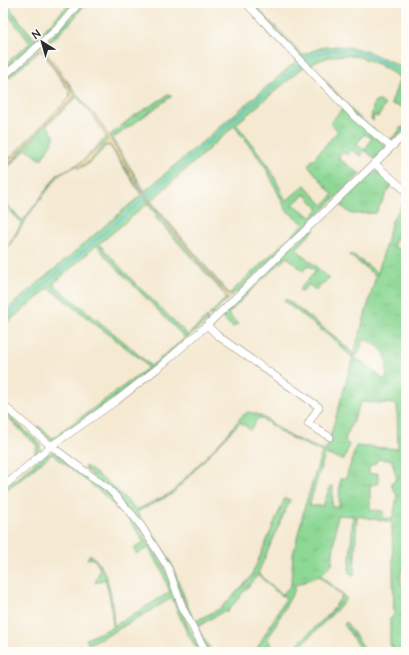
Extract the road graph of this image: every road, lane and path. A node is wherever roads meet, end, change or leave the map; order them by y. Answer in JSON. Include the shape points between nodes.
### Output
{"nodes":[{"id":1,"x":79,"y":3,"type":"edge"},
{"id":2,"x":246,"y":3,"type":"edge"},
{"id":3,"x":3,"y":77,"type":"edge"},
{"id":4,"x":406,"y":133,"type":"edge"},
{"id":5,"x":391,"y":147,"type":"junction"},
{"id":6,"x":374,"y":163,"type":"junction"},
{"id":7,"x":406,"y":191,"type":"edge"},
{"id":8,"x":207,"y":325,"type":"junction"},
{"id":9,"x":3,"y":405,"type":"edge"},
{"id":10,"x":330,"y":437,"type":"dead end"},
{"id":11,"x":51,"y":446,"type":"junction"},
{"id":12,"x":3,"y":487,"type":"edge"},
{"id":13,"x":406,"y":646,"type":"edge"},
{"id":14,"x":206,"y":652,"type":"edge"},
{"id":15,"x":400,"y":652,"type":"edge"}],
"edges":[{"from":1,"to":3,"type":"street","via":[[57,29]]},
{"from":2,"to":5,"type":"street","via":[[355,116]]},
{"from":4,"to":5,"type":"street"},
{"from":5,"to":6,"type":"street"},
{"from":6,"to":7,"type":"street"},
{"from":6,"to":8,"type":"street"},
{"from":8,"to":10,"type":"street","via":[[218,336],[319,407],[308,424]]},
{"from":8,"to":11,"type":"street","via":[[164,364]]},
{"from":9,"to":11,"type":"street"},
{"from":11,"to":12,"type":"street"},
{"from":11,"to":14,"type":"street","via":[[109,489],[142,527],[168,568],[183,609]]},
{"from":13,"to":15,"type":"street"}]}
